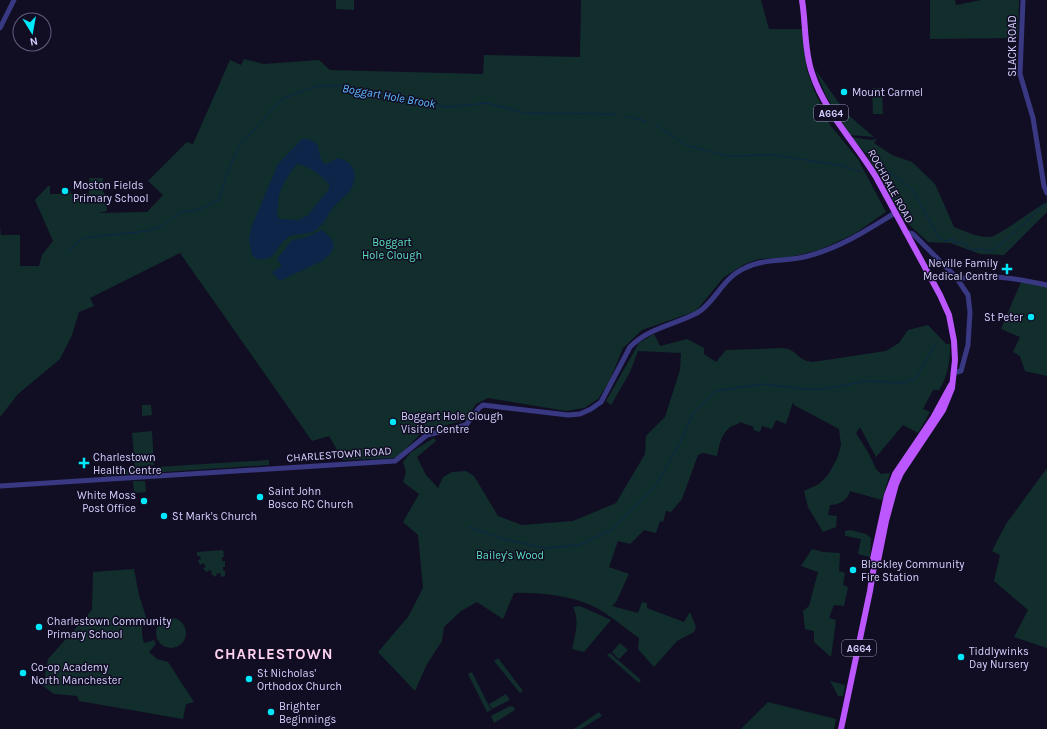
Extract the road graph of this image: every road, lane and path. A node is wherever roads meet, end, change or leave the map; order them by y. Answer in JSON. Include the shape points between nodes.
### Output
{"nodes":[{"id":1,"x":14,"y":0,"type":"edge"},
{"id":2,"x":802,"y":0,"type":"edge"},
{"id":3,"x":1023,"y":0,"type":"edge"},
{"id":4,"x":0,"y":28,"type":"edge"},
{"id":5,"x":1047,"y":193,"type":"edge"},
{"id":6,"x":894,"y":213,"type":"junction"},
{"id":7,"x":905,"y":232,"type":"junction"},
{"id":8,"x":957,"y":278,"type":"junction"},
{"id":9,"x":1047,"y":285,"type":"edge"},
{"id":10,"x":953,"y":373,"type":"junction"},
{"id":11,"x":0,"y":486,"type":"edge"},
{"id":12,"x":841,"y":729,"type":"edge"}],
"edges":[{"from":1,"to":4,"type":"street"},
{"from":2,"to":6,"type":"main road","name":"ROCHDALE ROAD","number":"A664","via":[[808,59],[816,84],[836,121],[867,161]]},
{"from":3,"to":5,"type":"street","name":"SLACK ROAD","via":[[1020,74],[1033,118]]},
{"from":6,"to":7,"type":"main road","name":"ROCHDALE ROAD","number":"A664"},
{"from":6,"to":11,"type":"street","name":"CHARLESTOWN ROAD","via":[[854,238],[828,250],[807,257],[756,264],[737,272],[725,281],[700,311],[650,331],[636,340],[601,402],[580,414],[484,405],[466,425],[427,435],[395,461]]},
{"from":7,"to":8,"type":"street","via":[[913,234]]},
{"from":7,"to":10,"type":"main road","name":"ROCHDALE ROAD","number":"A664","via":[[949,314],[954,341]]},
{"from":8,"to":9,"type":"street","via":[[973,276],[1023,280]]},
{"from":8,"to":10,"type":"street","via":[[968,295],[970,312],[968,345],[961,371]]},
{"from":10,"to":12,"type":"main road","name":"ROCHDALE ROAD","number":"A664","via":[[950,393],[943,410],[896,484],[878,561],[874,566]]}]}
